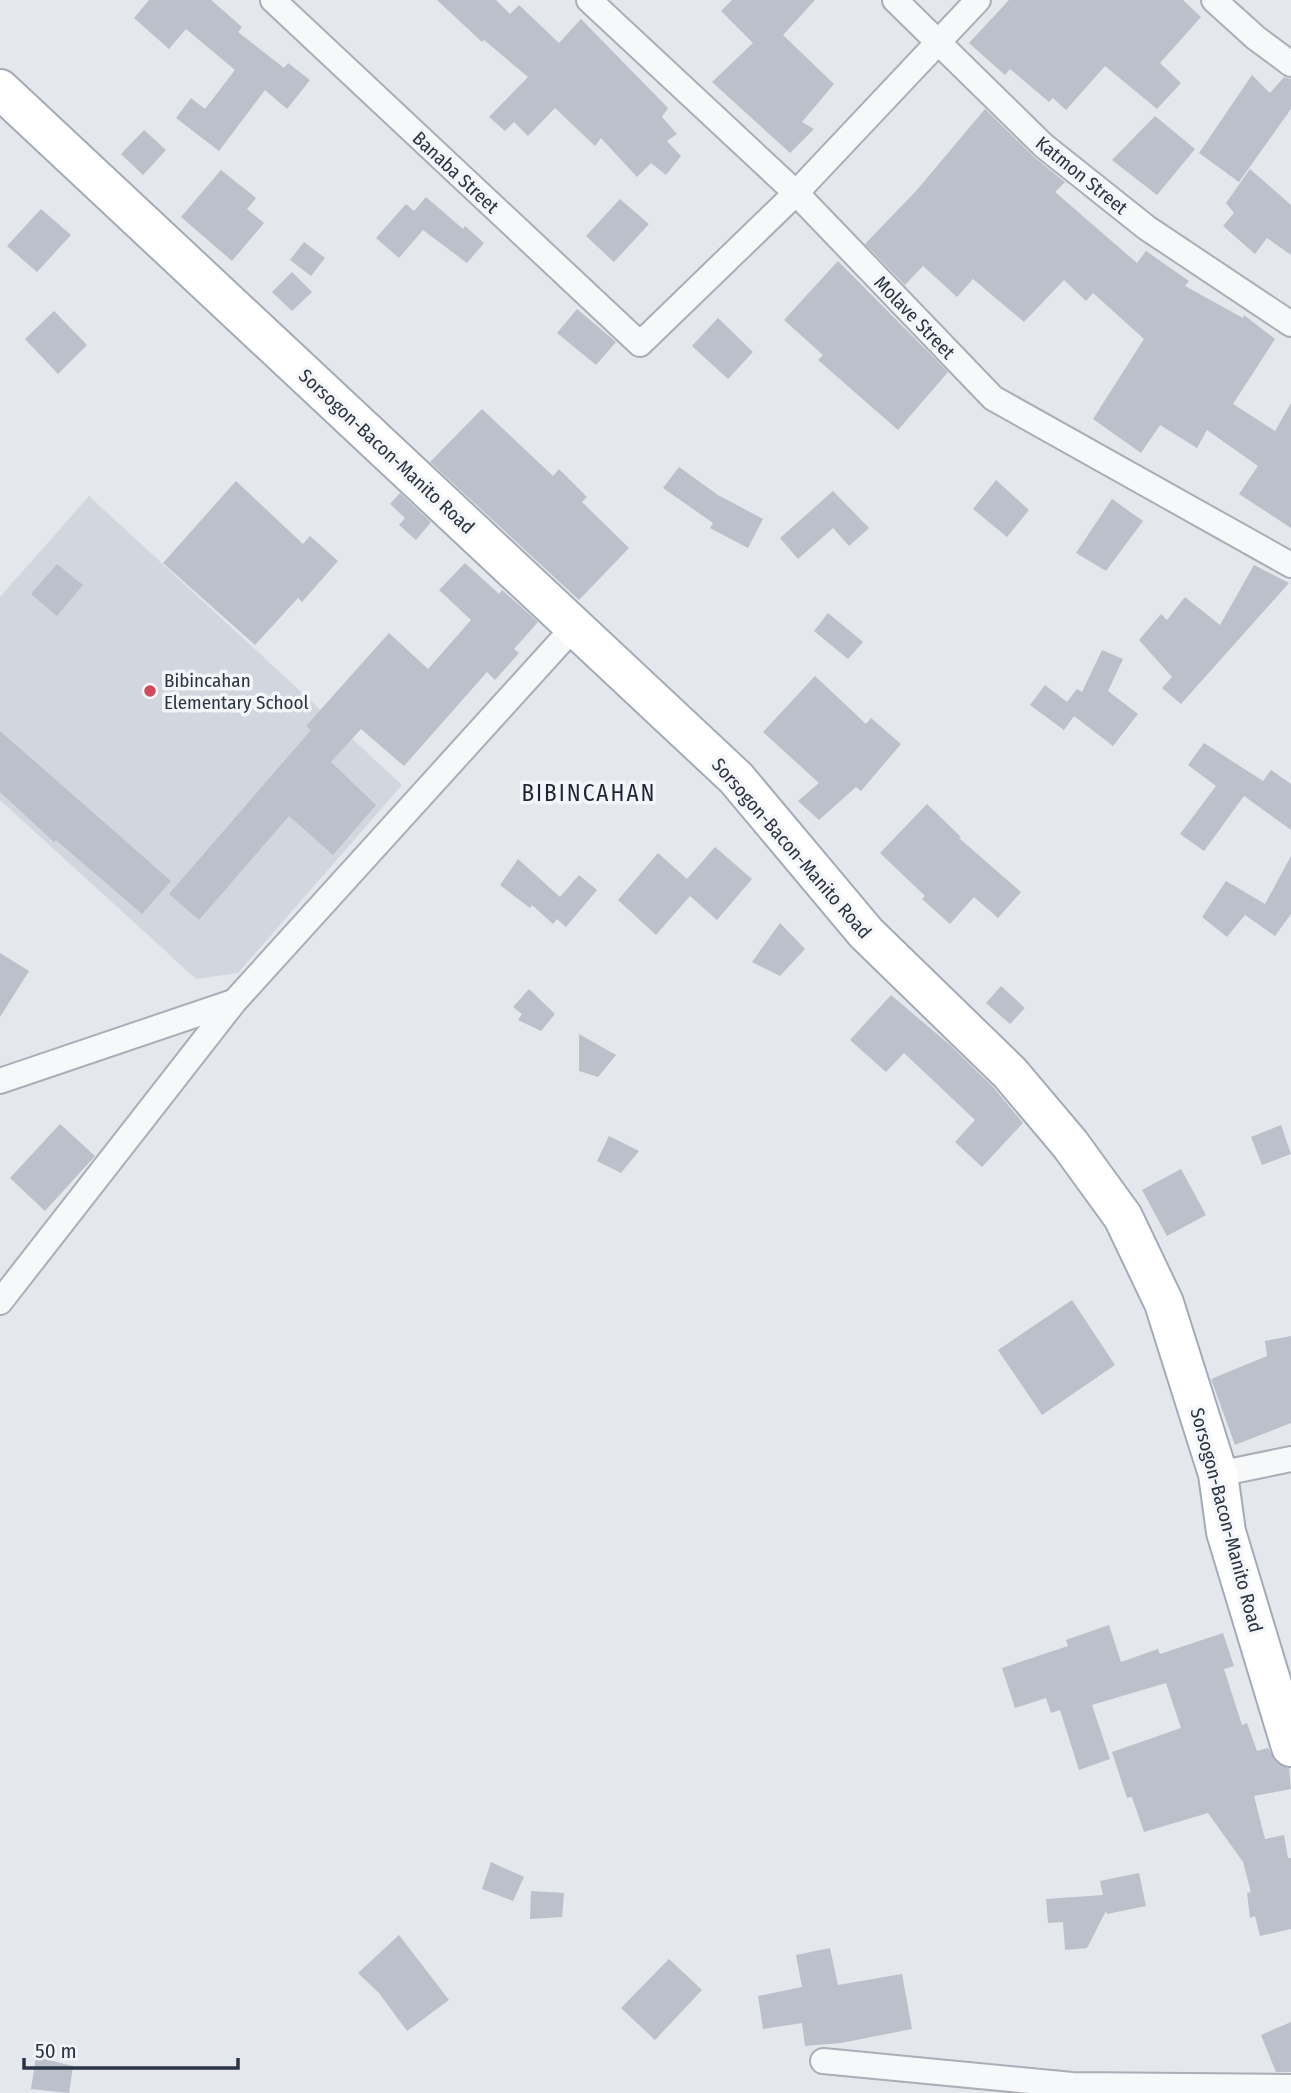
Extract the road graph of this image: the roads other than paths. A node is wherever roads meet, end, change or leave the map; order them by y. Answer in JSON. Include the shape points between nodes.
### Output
{"nodes":[{"id":1,"x":273,"y":0,"type":"edge"},
{"id":2,"x":589,"y":0,"type":"edge"},
{"id":3,"x":895,"y":0,"type":"edge"},
{"id":4,"x":978,"y":0,"type":"edge"},
{"id":5,"x":1214,"y":0,"type":"edge"},
{"id":6,"x":939,"y":42,"type":"junction"},
{"id":7,"x":1291,"y":64,"type":"edge"},
{"id":8,"x":0,"y":89,"type":"edge"},
{"id":9,"x":796,"y":193,"type":"junction"},
{"id":10,"x":1291,"y":324,"type":"edge"},
{"id":11,"x":1291,"y":565,"type":"edge"},
{"id":12,"x":575,"y":626,"type":"junction"},
{"id":13,"x":234,"y":1002,"type":"junction"},
{"id":14,"x":0,"y":1082,"type":"edge"},
{"id":15,"x":0,"y":1302,"type":"edge"},
{"id":16,"x":1291,"y":1459,"type":"edge"},
{"id":17,"x":1218,"y":1474,"type":"junction"},
{"id":18,"x":1291,"y":1747,"type":"edge"},
{"id":19,"x":823,"y":2061,"type":"dead end"},
{"id":20,"x":1291,"y":2087,"type":"edge"}],
"edges":[{"from":1,"to":9,"type":"street","name":"Banaba Street","via":[[639,344]]},
{"from":2,"to":9,"type":"street","name":"Molave Street"},
{"from":3,"to":6,"type":"street","name":"Katmon Street"},
{"from":4,"to":6,"type":"street"},
{"from":5,"to":7,"type":"street"},
{"from":6,"to":9,"type":"street"},
{"from":6,"to":10,"type":"street","name":"Katmon Street","via":[[1044,146],[1147,228]]},
{"from":8,"to":12,"type":"main road","name":"Sorsogon-Bacon-Manito Road"},
{"from":9,"to":11,"type":"street","name":"Molave Street","via":[[993,398]]},
{"from":12,"to":13,"type":"street"},
{"from":12,"to":17,"type":"main road","name":"Sorsogon-Bacon-Manito Road","via":[[736,778],[866,933],[1010,1073],[1070,1144],[1123,1217],[1164,1303]]},
{"from":13,"to":14,"type":"street"},
{"from":13,"to":15,"type":"street"},
{"from":16,"to":17,"type":"street"},
{"from":17,"to":18,"type":"main road","name":"Sorsogon-Bacon-Manito Road","via":[[1226,1532]]},
{"from":19,"to":20,"type":"street","via":[[1072,2085]]}]}
